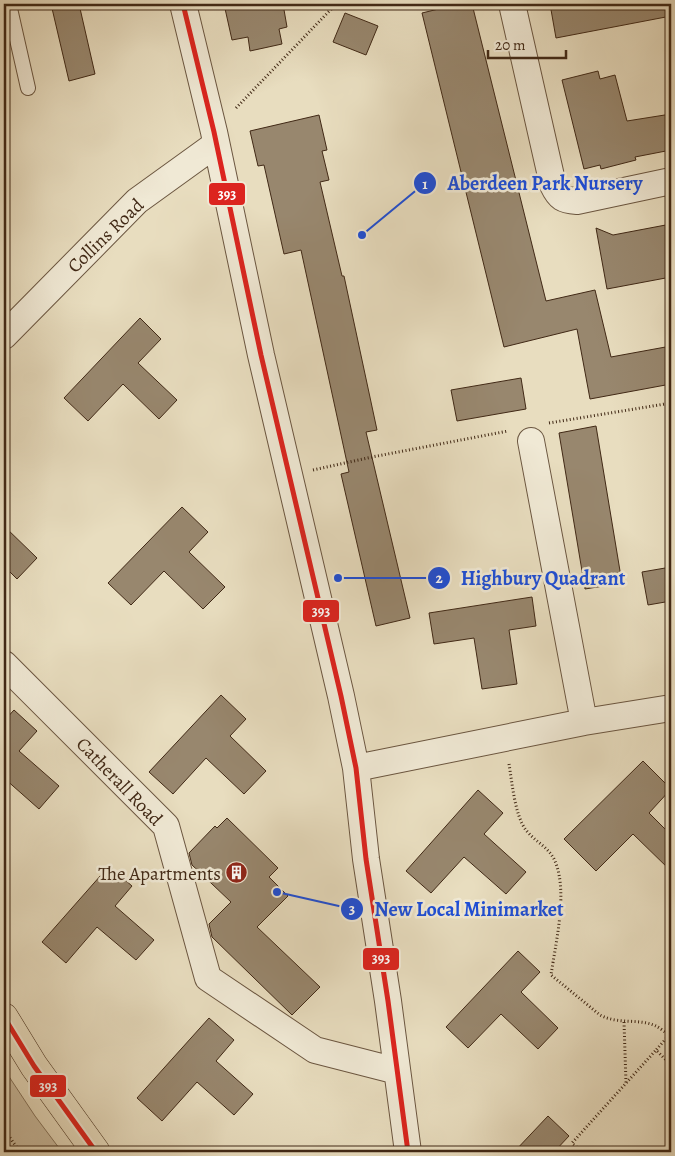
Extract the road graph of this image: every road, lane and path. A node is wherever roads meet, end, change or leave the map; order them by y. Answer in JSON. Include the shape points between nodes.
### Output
{"nodes":[{"id":1,"x":9,"y":4,"type":"edge"},
{"id":2,"x":183,"y":4,"type":"edge"},
{"id":3,"x":336,"y":4,"type":"edge"},
{"id":4,"x":512,"y":4,"type":"edge"},
{"id":5,"x":28,"y":88,"type":"dead end"},
{"id":6,"x":215,"y":138,"type":"junction"},
{"id":7,"x":671,"y":181,"type":"edge"},
{"id":8,"x":4,"y":336,"type":"edge"},
{"id":9,"x":671,"y":403,"type":"edge"},
{"id":10,"x":528,"y":432,"type":"junction"},
{"id":11,"x":290,"y":476,"type":"junction"},
{"id":12,"x":4,"y":664,"type":"edge"},
{"id":13,"x":671,"y":708,"type":"edge"},
{"id":14,"x":584,"y":722,"type":"junction"},
{"id":15,"x":504,"y":738,"type":"junction"},
{"id":16,"x":356,"y":768,"type":"junction"},
{"id":17,"x":4,"y":1017,"type":"edge"},
{"id":18,"x":624,"y":1022,"type":"junction"},
{"id":19,"x":670,"y":1034,"type":"edge"},
{"id":20,"x":656,"y":1050,"type":"junction"},
{"id":21,"x":671,"y":1065,"type":"edge"},
{"id":22,"x":397,"y":1071,"type":"junction"},
{"id":23,"x":626,"y":1083,"type":"junction"},
{"id":24,"x":4,"y":1129,"type":"edge"},
{"id":25,"x":20,"y":1152,"type":"edge"},
{"id":26,"x":96,"y":1152,"type":"edge"},
{"id":27,"x":408,"y":1152,"type":"edge"},
{"id":28,"x":582,"y":1152,"type":"edge"}],
"edges":[{"from":1,"to":5,"type":"lane"},
{"from":2,"to":6,"type":"street"},
{"from":3,"to":6,"type":"path"},
{"from":4,"to":7,"type":"street","via":[[557,194],[563,199],[577,201]]},
{"from":6,"to":8,"type":"street","name":"Collins Road","via":[[137,202]]},
{"from":6,"to":11,"type":"street"},
{"from":9,"to":10,"type":"path"},
{"from":10,"to":11,"type":"path","via":[[372,457]]},
{"from":10,"to":14,"type":"street"},
{"from":11,"to":16,"type":"street"},
{"from":12,"to":22,"type":"street","name":"Catherall Road","via":[[166,826],[208,978],[315,1050]]},
{"from":13,"to":14,"type":"street"},
{"from":14,"to":15,"type":"street"},
{"from":15,"to":16,"type":"street"},
{"from":15,"to":18,"type":"path","via":[[521,820],[526,831],[550,851],[561,880],[562,900],[551,975],[600,1015]]},
{"from":16,"to":22,"type":"street"},
{"from":17,"to":26,"type":"main road","via":[[34,1066]]},
{"from":18,"to":19,"type":"path","via":[[656,1026]]},
{"from":18,"to":23,"type":"path"},
{"from":19,"to":20,"type":"path"},
{"from":20,"to":21,"type":"path"},
{"from":20,"to":23,"type":"path"},
{"from":22,"to":27,"type":"street"},
{"from":23,"to":28,"type":"path","via":[[572,1143]]},
{"from":24,"to":25,"type":"path"}]}
